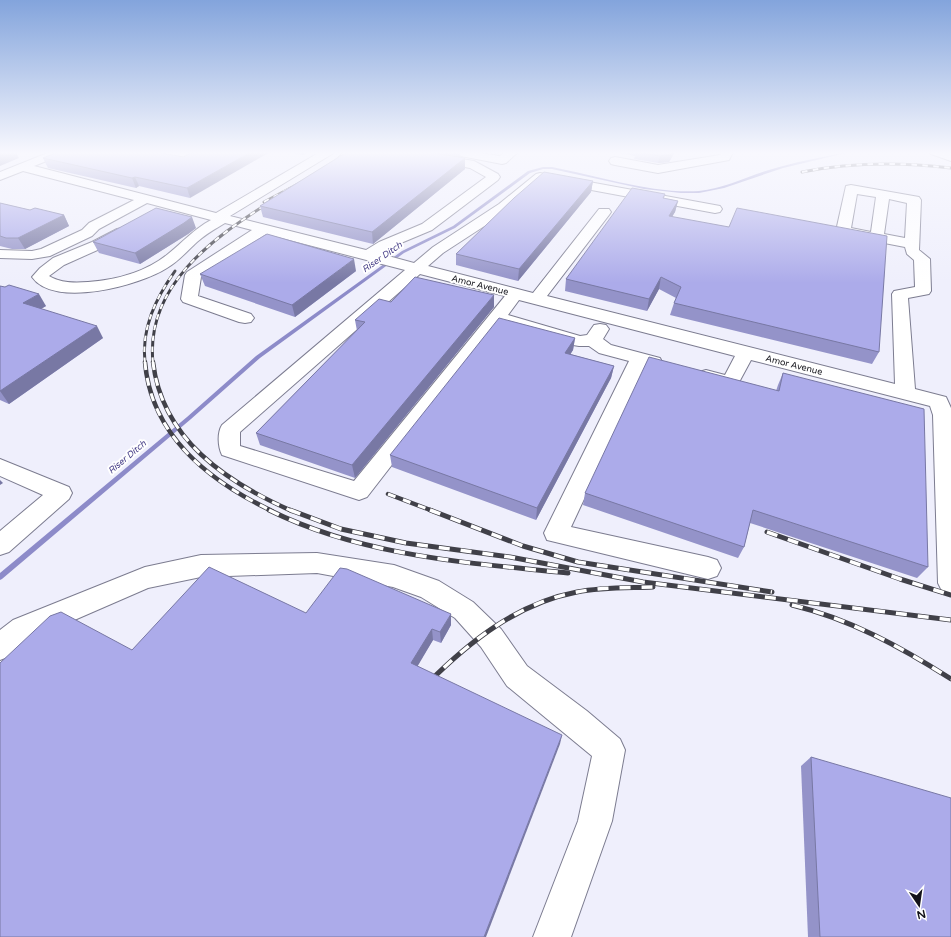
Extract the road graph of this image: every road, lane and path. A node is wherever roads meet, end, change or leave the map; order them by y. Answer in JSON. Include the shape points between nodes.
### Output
{"nodes":[{"id":1,"x":132,"y":196,"type":"edge"},
{"id":2,"x":258,"y":196,"type":"edge"},
{"id":3,"x":469,"y":196,"type":"edge"},
{"id":4,"x":517,"y":196,"type":"edge"},
{"id":5,"x":642,"y":196,"type":"edge"},
{"id":6,"x":850,"y":196,"type":"edge"},
{"id":7,"x":883,"y":196,"type":"edge"},
{"id":8,"x":892,"y":196,"type":"edge"},
{"id":9,"x":145,"y":199,"type":"junction"},
{"id":10,"x":171,"y":206,"type":"junction"},
{"id":11,"x":715,"y":210,"type":"dead end"},
{"id":12,"x":604,"y":212,"type":"dead end"},
{"id":13,"x":156,"y":214,"type":"edge"},
{"id":14,"x":220,"y":219,"type":"junction"},
{"id":15,"x":137,"y":224,"type":"edge"},
{"id":16,"x":262,"y":230,"type":"junction"},
{"id":17,"x":877,"y":237,"type":"junction"},
{"id":18,"x":912,"y":244,"type":"junction"},
{"id":19,"x":0,"y":254,"type":"edge"},
{"id":20,"x":368,"y":256,"type":"junction"},
{"id":21,"x":416,"y":269,"type":"junction"},
{"id":22,"x":515,"y":294,"type":"junction"},
{"id":23,"x":536,"y":299,"type":"junction"},
{"id":24,"x":497,"y":317,"type":"junction"},
{"id":25,"x":245,"y":318,"type":"dead end"},
{"id":26,"x":608,"y":318,"type":"junction"},
{"id":27,"x":593,"y":340,"type":"junction"},
{"id":28,"x":746,"y":353,"type":"junction"},
{"id":29,"x":640,"y":358,"type":"junction"},
{"id":30,"x":670,"y":366,"type":"edge"},
{"id":31,"x":693,"y":372,"type":"edge"},
{"id":32,"x":905,"y":393,"type":"junction"},
{"id":33,"x":0,"y":467,"type":"edge"},
{"id":34,"x":0,"y":545,"type":"edge"},
{"id":35,"x":708,"y":568,"type":"dead end"},
{"id":36,"x":951,"y":583,"type":"edge"},
{"id":37,"x":0,"y":647,"type":"edge"},
{"id":38,"x":552,"y":937,"type":"edge"}],
"edges":[{"from":1,"to":9,"type":"street","name":"Amor Avenue"},
{"from":2,"to":14,"type":"street"},
{"from":3,"to":20,"type":"street","via":[[427,227],[384,245]]},
{"from":4,"to":21,"type":"street","via":[[504,207],[453,239]]},
{"from":5,"to":11,"type":"street"},
{"from":6,"to":17,"type":"street","via":[[843,231]]},
{"from":7,"to":17,"type":"street"},
{"from":8,"to":18,"type":"street","via":[[914,200]]},
{"from":9,"to":10,"type":"street","name":"Amor Avenue"},
{"from":9,"to":19,"type":"street","via":[[94,226],[87,233],[45,253]]},
{"from":10,"to":13,"type":"street"},
{"from":10,"to":14,"type":"street","name":"Amor Avenue"},
{"from":12,"to":23,"type":"street"},
{"from":14,"to":15,"type":"street","via":[[153,270],[125,282],[72,288],[45,282],[40,278],[46,269],[62,260]]},
{"from":14,"to":16,"type":"street","name":"Amor Avenue"},
{"from":16,"to":20,"type":"street","name":"Amor Avenue"},
{"from":16,"to":25,"type":"street","via":[[193,276],[190,285],[189,299]]},
{"from":17,"to":18,"type":"street"},
{"from":18,"to":32,"type":"street","via":[[912,251],[922,259],[923,291],[900,294]]},
{"from":20,"to":21,"type":"street","name":"Amor Avenue"},
{"from":21,"to":22,"type":"street","name":"Amor Avenue"},
{"from":21,"to":24,"type":"street","via":[[229,430],[230,450],[359,490]]},
{"from":22,"to":23,"type":"street","name":"Amor Avenue"},
{"from":22,"to":24,"type":"street"},
{"from":23,"to":26,"type":"street","name":"Amor Avenue"},
{"from":24,"to":27,"type":"street","via":[[579,341]]},
{"from":26,"to":27,"type":"street"},
{"from":26,"to":28,"type":"street","name":"Amor Avenue"},
{"from":27,"to":29,"type":"street","via":[[605,349]]},
{"from":28,"to":31,"type":"street","via":[[730,382]]},
{"from":28,"to":32,"type":"street","name":"Amor Avenue"},
{"from":29,"to":30,"type":"street"},
{"from":29,"to":35,"type":"street","via":[[556,533]]},
{"from":32,"to":36,"type":"street","name":"Amor Avenue","via":[[939,402],[943,415]]},
{"from":33,"to":34,"type":"street","via":[[61,494]]},
{"from":37,"to":38,"type":"street","via":[[23,629],[145,578],[201,566],[317,563],[394,576],[430,589],[464,610],[491,638],[517,676],[609,750],[595,821]]}]}
